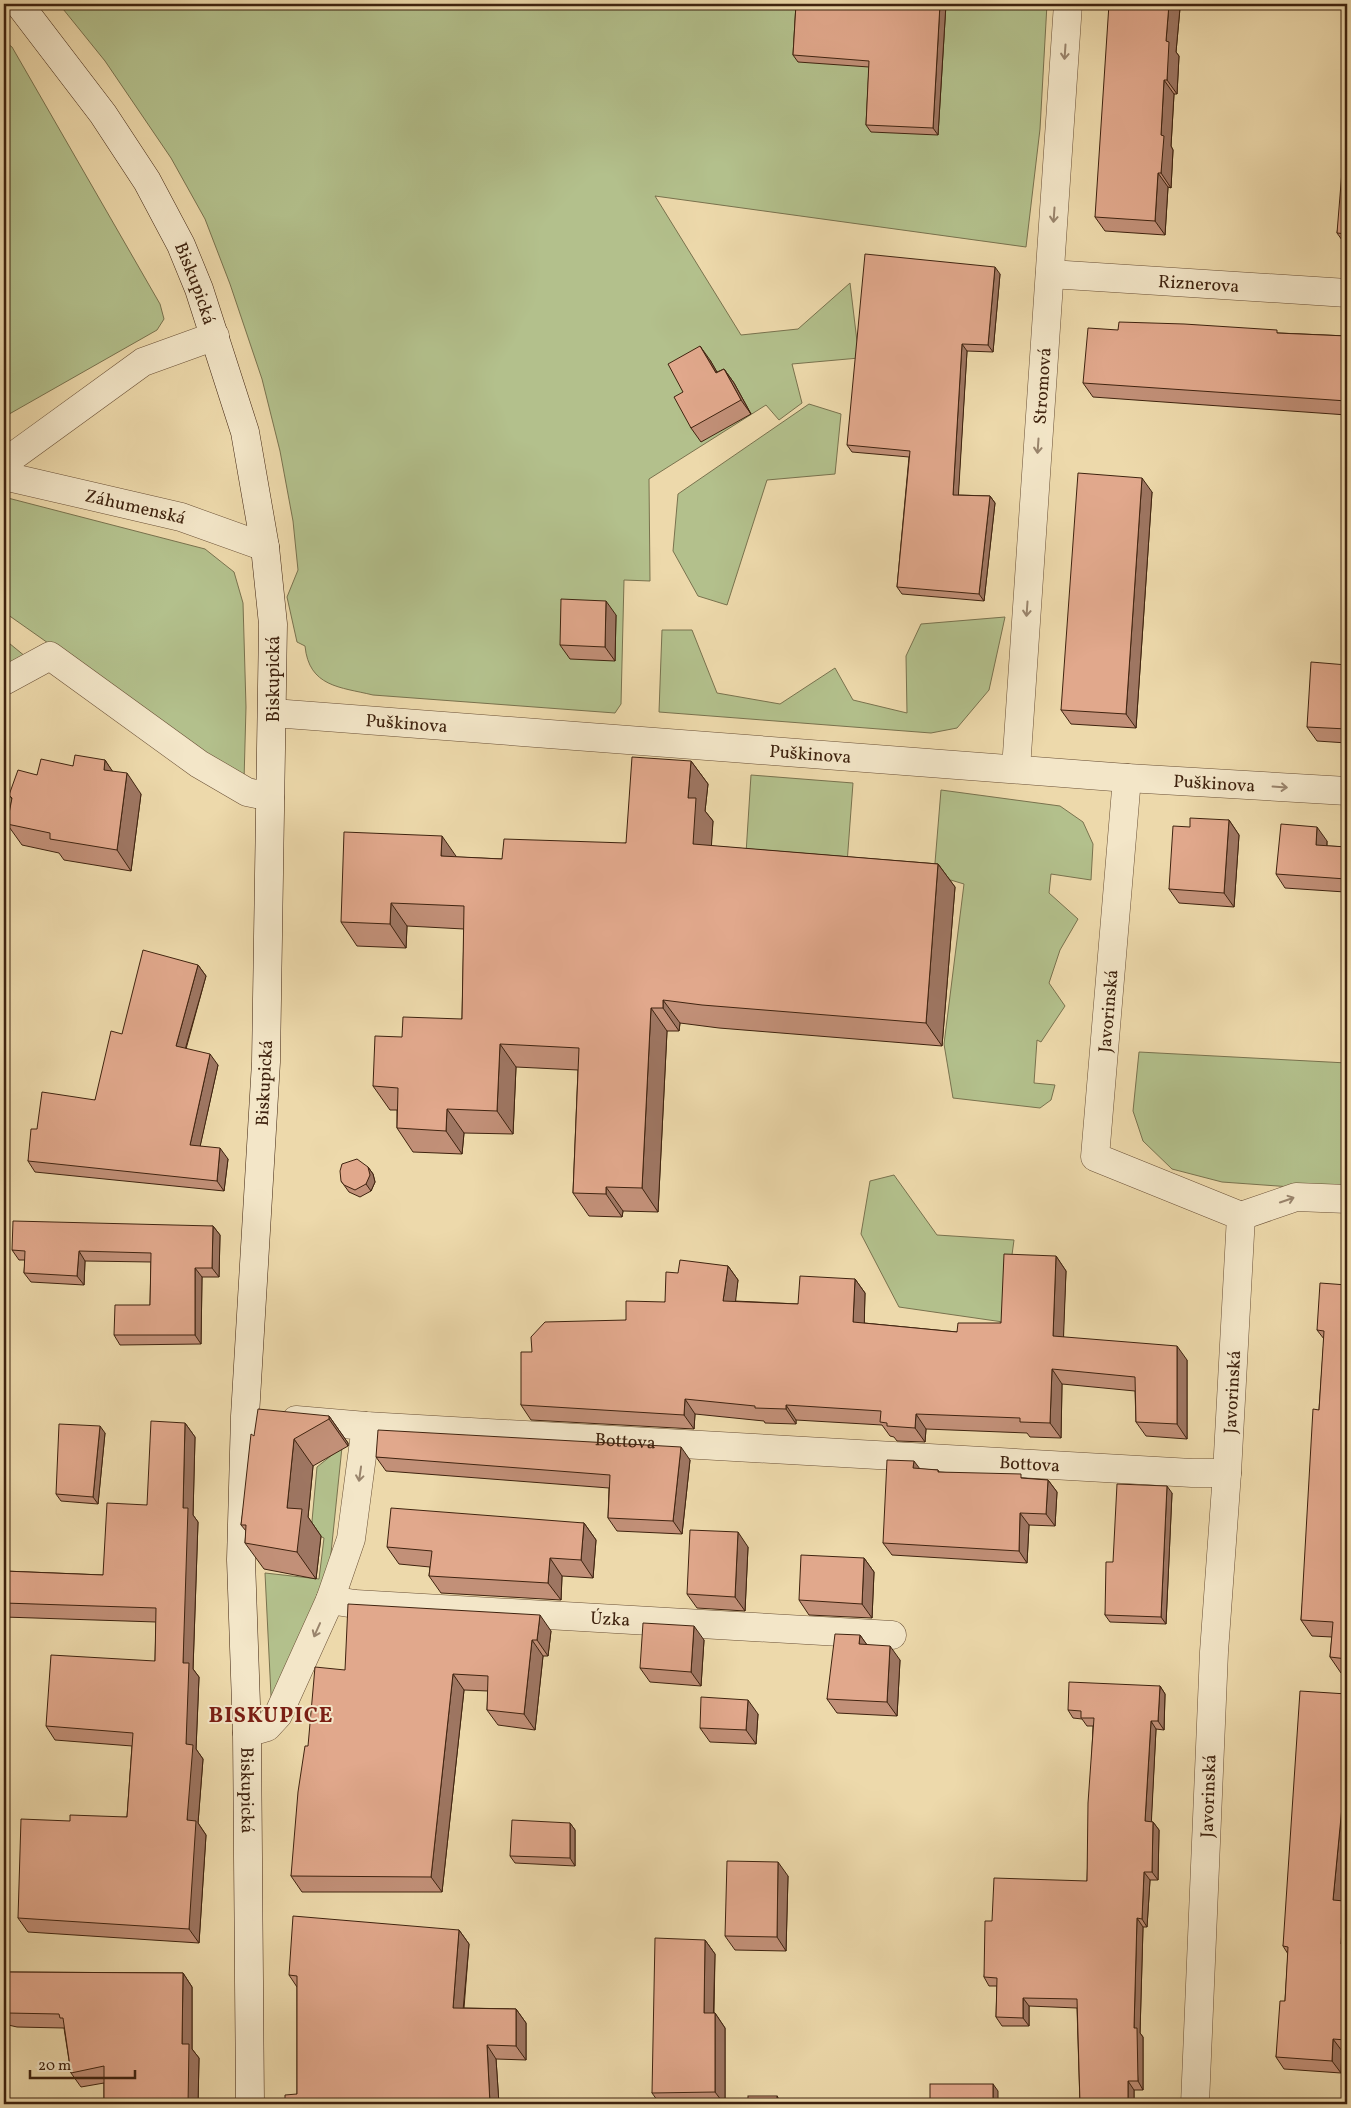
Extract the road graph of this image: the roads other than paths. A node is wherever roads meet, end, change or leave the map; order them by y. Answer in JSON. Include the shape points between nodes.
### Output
{"nodes":[{"id":1,"x":19,"y":4,"type":"edge"},
{"id":2,"x":1068,"y":4,"type":"edge"},
{"id":3,"x":1050,"y":274,"type":"junction"},
{"id":4,"x":1347,"y":293,"type":"edge"},
{"id":5,"x":215,"y":336,"type":"junction"},
{"id":6,"x":4,"y":463,"type":"edge"},
{"id":7,"x":4,"y":476,"type":"edge"},
{"id":8,"x":265,"y":547,"type":"junction"},
{"id":9,"x":4,"y":681,"type":"edge"},
{"id":10,"x":273,"y":713,"type":"junction"},
{"id":11,"x":1016,"y":769,"type":"junction"},
{"id":12,"x":1127,"y":778,"type":"junction"},
{"id":13,"x":1347,"y":792,"type":"edge"},
{"id":14,"x":270,"y":797,"type":"junction"},
{"id":15,"x":1347,"y":1199,"type":"edge"},
{"id":16,"x":1241,"y":1216,"type":"junction"},
{"id":17,"x":245,"y":1416,"type":"junction"},
{"id":18,"x":366,"y":1426,"type":"junction"},
{"id":19,"x":1227,"y":1473,"type":"junction"},
{"id":20,"x":330,"y":1600,"type":"junction"},
{"id":21,"x":892,"y":1635,"type":"dead end"},
{"id":22,"x":247,"y":1733,"type":"junction"},
{"id":23,"x":250,"y":2104,"type":"edge"},
{"id":24,"x":1196,"y":2104,"type":"edge"}],
"edges":[{"from":1,"to":5,"type":"street","name":"Biskupická","via":[[103,114],[148,181],[200,288]]},
{"from":2,"to":3,"type":"street","name":"Stromová","one_way":true},
{"from":3,"to":4,"type":"street","name":"Riznerova"},
{"from":3,"to":11,"type":"street","name":"Stromová","one_way":true},
{"from":5,"to":6,"type":"street","via":[[143,362]]},
{"from":5,"to":8,"type":"street","name":"Biskupická","via":[[244,432]]},
{"from":7,"to":8,"type":"street","name":"Záhumenská","via":[[181,518]]},
{"from":8,"to":10,"type":"street","name":"Biskupická","via":[[273,624]]},
{"from":9,"to":14,"type":"street","via":[[50,656],[199,764],[248,792]]},
{"from":10,"to":11,"type":"street","name":"Puškinova"},
{"from":10,"to":14,"type":"street","name":"Biskupická"},
{"from":11,"to":12,"type":"street","name":"Puškinova"},
{"from":12,"to":13,"type":"street","name":"Puškinova","one_way":true},
{"from":12,"to":16,"type":"street","name":"Javorinská","via":[[1095,1157]]},
{"from":14,"to":17,"type":"street","name":"Biskupická","via":[[266,1062]]},
{"from":16,"to":15,"type":"street","one_way":true,"via":[[1296,1197]]},
{"from":16,"to":19,"type":"street","name":"Javorinská"},
{"from":17,"to":18,"type":"street"},
{"from":17,"to":22,"type":"street","name":"Biskupická","via":[[241,1560]]},
{"from":18,"to":19,"type":"street","name":"Bottova"},
{"from":18,"to":20,"type":"street","one_way":true,"via":[[351,1539]]},
{"from":19,"to":24,"type":"street","name":"Javorinská","via":[[1214,1652]]},
{"from":20,"to":21,"type":"street","name":"Úzka","via":[[354,1604]]},
{"from":20,"to":22,"type":"street","one_way":true,"via":[[278,1715],[267,1727]]},
{"from":22,"to":23,"type":"street","name":"Biskupická"}]}
